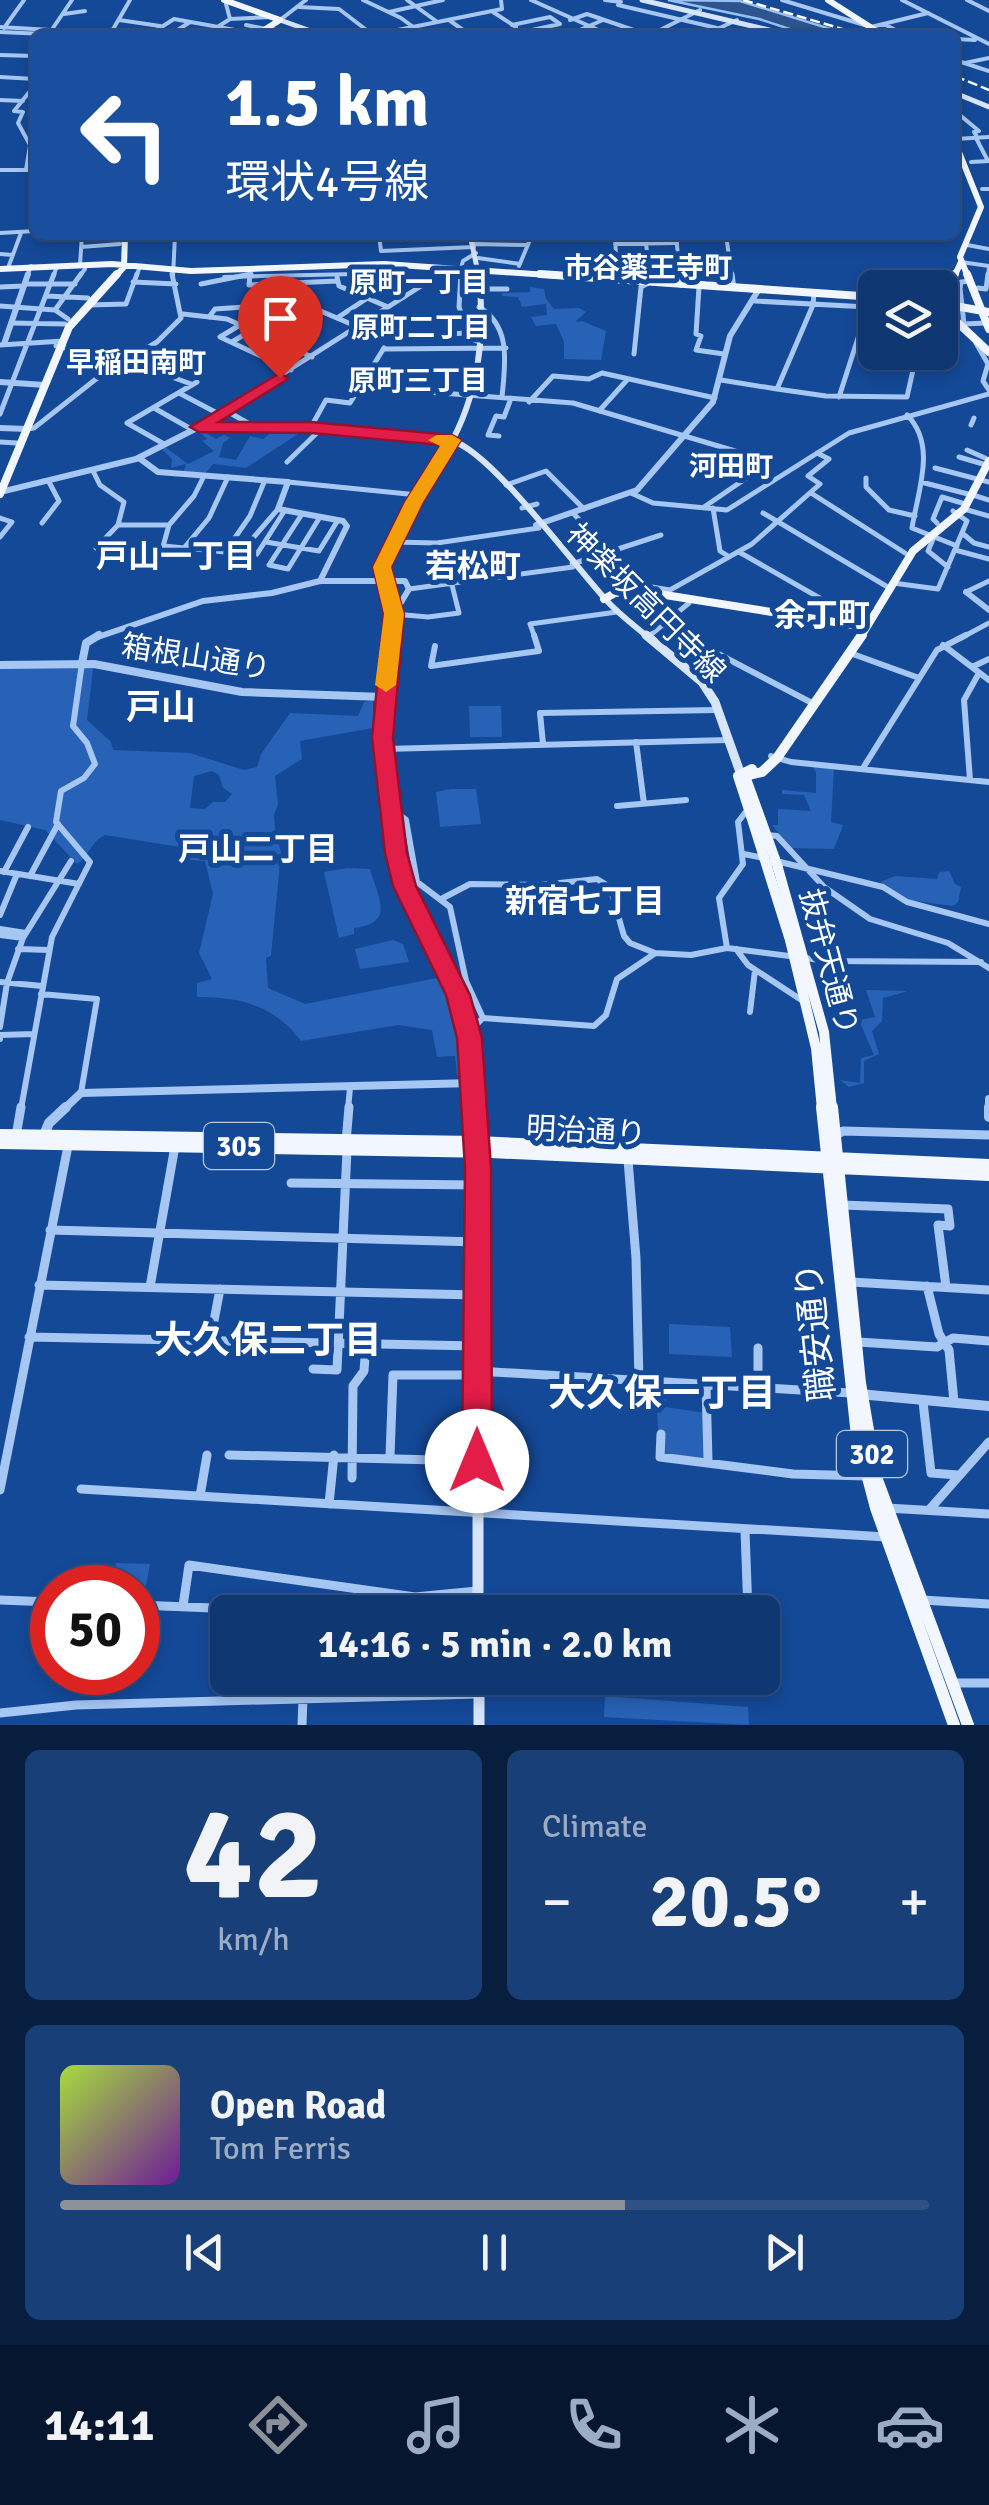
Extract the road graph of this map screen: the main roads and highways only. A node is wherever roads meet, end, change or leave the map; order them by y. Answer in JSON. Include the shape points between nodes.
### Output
{"nodes":[{"id":1,"x":642,"y":0,"type":"edge"},
{"id":2,"x":652,"y":0,"type":"edge"},
{"id":3,"x":830,"y":0,"type":"edge"},
{"id":4,"x":225,"y":2,"type":"edge"},
{"id":5,"x":699,"y":10,"type":"junction"},
{"id":6,"x":280,"y":20,"type":"junction"},
{"id":7,"x":263,"y":30,"type":"edge"},
{"id":8,"x":308,"y":30,"type":"edge"},
{"id":9,"x":772,"y":30,"type":"edge"},
{"id":10,"x":774,"y":30,"type":"edge"},
{"id":11,"x":873,"y":30,"type":"edge"},
{"id":12,"x":960,"y":94,"type":"edge"},
{"id":13,"x":989,"y":106,"type":"edge"},
{"id":14,"x":960,"y":144,"type":"edge"},
{"id":15,"x":960,"y":149,"type":"edge"},
{"id":16,"x":986,"y":189,"type":"edge"},
{"id":17,"x":988,"y":208,"type":"edge"},
{"id":18,"x":122,"y":240,"type":"edge"},
{"id":19,"x":472,"y":240,"type":"edge"},
{"id":20,"x":475,"y":250,"type":"joint"},
{"id":21,"x":384,"y":264,"type":"junction"},
{"id":22,"x":83,"y":267,"type":"junction"},
{"id":23,"x":121,"y":267,"type":"junction"},
{"id":24,"x":31,"y":268,"type":"junction"},
{"id":25,"x":3,"y":270,"type":"edge"},
{"id":26,"x":461,"y":270,"type":"junction"},
{"id":27,"x":964,"y":270,"type":"junction"},
{"id":28,"x":480,"y":271,"type":"junction"},
{"id":29,"x":617,"y":278,"type":"junction"},
{"id":30,"x":958,"y":279,"type":"edge"},
{"id":31,"x":681,"y":284,"type":"junction"},
{"id":32,"x":757,"y":294,"type":"junction"},
{"id":33,"x":858,"y":298,"type":"edge"},
{"id":34,"x":88,"y":301,"type":"junction"},
{"id":35,"x":958,"y":309,"type":"edge"},
{"id":36,"x":988,"y":320,"type":"edge"},
{"id":37,"x":958,"y":321,"type":"edge"},
{"id":38,"x":59,"y":343,"type":"junction"},
{"id":39,"x":989,"y":352,"type":"edge"},
{"id":40,"x":25,"y":429,"type":"junction"},
{"id":41,"x":452,"y":440,"type":"junction"},
{"id":42,"x":987,"y":460,"type":"edge"},
{"id":43,"x":3,"y":474,"type":"edge"},
{"id":44,"x":982,"y":481,"type":"edge"},
{"id":45,"x":0,"y":491,"type":"edge"},
{"id":46,"x":963,"y":504,"type":"junction"},
{"id":47,"x":927,"y":537,"type":"junction"},
{"id":48,"x":889,"y":584,"type":"junction"},
{"id":49,"x":604,"y":599,"type":"junction"},
{"id":50,"x":862,"y":627,"type":"junction"},
{"id":51,"x":812,"y":703,"type":"junction"},
{"id":52,"x":743,"y":774,"type":"junction"},
{"id":53,"x":760,"y":857,"type":"road end"},
{"id":54,"x":799,"y":957,"type":"junction"},
{"id":55,"x":442,"y":960,"type":"junction"},
{"id":56,"x":474,"y":1083,"type":"junction"},
{"id":57,"x":0,"y":1135,"type":"edge"},
{"id":58,"x":69,"y":1139,"type":"junction"},
{"id":59,"x":10,"y":1140,"type":"edge"},
{"id":60,"x":346,"y":1146,"type":"junction"},
{"id":61,"x":477,"y":1147,"type":"junction"},
{"id":62,"x":832,"y":1162,"type":"junction"},
{"id":63,"x":989,"y":1165,"type":"edge"},
{"id":64,"x":989,"y":1176,"type":"edge"},
{"id":65,"x":845,"y":1281,"type":"junction"},
{"id":66,"x":856,"y":1394,"type":"junction"},
{"id":67,"x":881,"y":1508,"type":"junction"},
{"id":68,"x":478,"y":1595,"type":"edge"},
{"id":69,"x":947,"y":1684,"type":"junction"},
{"id":70,"x":479,"y":1695,"type":"edge"},
{"id":71,"x":479,"y":1725,"type":"edge"},
{"id":72,"x":954,"y":1725,"type":"edge"},
{"id":73,"x":968,"y":1725,"type":"edge"}],
"edges":[{"from":1,"to":5,"type":"main road"},
{"from":2,"to":5,"type":"main road"},
{"from":3,"to":11,"type":"main road"},
{"from":4,"to":6,"type":"main road"},
{"from":5,"to":9,"type":"main road"},
{"from":5,"to":10,"type":"main road"},
{"from":6,"to":7,"type":"main road"},
{"from":6,"to":8,"type":"main road"},
{"from":12,"to":13,"type":"main road"},
{"from":14,"to":16,"type":"main road"},
{"from":15,"to":27,"type":"main road","via":[[980,202],[960,251]]},
{"from":16,"to":17,"type":"main road"},
{"from":17,"to":27,"type":"main road","via":[[967,245]]},
{"from":18,"to":23,"type":"main road"},
{"from":19,"to":20,"type":"main road"},
{"from":20,"to":28,"type":"main road"},
{"from":21,"to":23,"type":"main road","via":[[303,270]]},
{"from":21,"to":26,"type":"main road"},
{"from":21,"to":26,"type":"main road"},
{"from":22,"to":23,"type":"main road"},
{"from":22,"to":24,"type":"main road"},
{"from":22,"to":24,"type":"main road"},
{"from":23,"to":34,"type":"main road"},
{"from":24,"to":25,"type":"main road"},
{"from":26,"to":28,"type":"main road"},
{"from":27,"to":30,"type":"main road"},
{"from":27,"to":36,"type":"main road"},
{"from":27,"to":36,"type":"main road"},
{"from":28,"to":29,"type":"main road"},
{"from":28,"to":29,"type":"main road"},
{"from":28,"to":41,"type":"main road","via":[[472,396]]},
{"from":29,"to":31,"type":"main road"},
{"from":29,"to":31,"type":"main road"},
{"from":31,"to":32,"type":"main road"},
{"from":31,"to":32,"type":"main road"},
{"from":32,"to":33,"type":"main road"},
{"from":34,"to":38,"type":"main road"},
{"from":34,"to":38,"type":"main road","via":[[66,322]]},
{"from":35,"to":36,"type":"main road","bridge":true},
{"from":37,"to":39,"type":"main road"},
{"from":38,"to":40,"type":"main road"},
{"from":40,"to":43,"type":"main road"},
{"from":40,"to":45,"type":"main road"},
{"from":41,"to":49,"type":"main road","name":"神楽坂高円寺線","via":[[464,444]]},
{"from":41,"to":55,"type":"main road","via":[[382,567],[394,614],[384,749],[396,853],[404,886]]},
{"from":42,"to":44,"type":"main road"},
{"from":43,"to":45,"type":"main road"},
{"from":44,"to":46,"type":"main road"},
{"from":46,"to":47,"type":"main road"},
{"from":46,"to":47,"type":"main road"},
{"from":47,"to":48,"type":"main road"},
{"from":47,"to":48,"type":"main road","via":[[905,553]]},
{"from":48,"to":50,"type":"main road"},
{"from":49,"to":50,"type":"main road","via":[[632,596]]},
{"from":49,"to":50,"type":"main road","via":[[632,591]]},
{"from":49,"to":52,"type":"main road","name":"神楽坂高円寺線","via":[[708,688]]},
{"from":50,"to":51,"type":"main road"},
{"from":50,"to":51,"type":"main road"},
{"from":51,"to":52,"type":"main road","via":[[762,772]]},
{"from":52,"to":54,"type":"main road","name":"抜弁天通り","number":"302","via":[[777,863]]},
{"from":52,"to":54,"type":"main road","name":"抜弁天通り","number":"302","bridge":true,"via":[[738,780]]},
{"from":53,"to":54,"type":"main road","via":[[787,949]]},
{"from":54,"to":62,"type":"main road","name":"抜弁天通り","number":"302"},
{"from":54,"to":62,"type":"main road","name":"抜弁天通り","number":"302","via":[[824,1032]]},
{"from":55,"to":56,"type":"main road","via":[[465,1014]]},
{"from":55,"to":56,"type":"main road","via":[[463,991],[474,1027]]},
{"from":56,"to":61,"type":"main road"},
{"from":57,"to":59,"type":"main road","name":"明治通り","number":"305"},
{"from":58,"to":59,"type":"main road","name":"明治通り","number":"305"},
{"from":58,"to":59,"type":"main road","name":"明治通り","number":"305"},
{"from":58,"to":60,"type":"main road","name":"明治通り","number":"305"},
{"from":58,"to":60,"type":"main road","name":"明治通り","number":"305"},
{"from":60,"to":61,"type":"main road","name":"明治通り","number":"305"},
{"from":61,"to":62,"type":"main road","name":"明治通り","number":"305"},
{"from":61,"to":62,"type":"main road","name":"明治通り","number":"305"},
{"from":61,"to":68,"type":"main road"},
{"from":62,"to":63,"type":"main road","name":"明治通り","number":"305"},
{"from":62,"to":64,"type":"main road","name":"明治通り","number":"305"},
{"from":62,"to":65,"type":"main road","name":"職安通り","number":"302"},
{"from":62,"to":65,"type":"main road","name":"職安通り","number":"302"},
{"from":65,"to":66,"type":"main road","name":"職安通り","number":"302"},
{"from":65,"to":66,"type":"main road","name":"職安通り","number":"302","via":[[857,1342]]},
{"from":66,"to":67,"type":"main road","name":"職安通り","number":"302"},
{"from":66,"to":67,"type":"main road","name":"職安通り","number":"302","via":[[866,1476]]},
{"from":67,"to":69,"type":"main road","name":"職安通り","number":"302","via":[[921,1600]]},
{"from":67,"to":69,"type":"main road","name":"職安通り","number":"302"},
{"from":69,"to":72,"type":"main road","name":"職安通り","number":"302"},
{"from":69,"to":73,"type":"main road","name":"職安通り","number":"302"},
{"from":70,"to":71,"type":"main road"}]}
